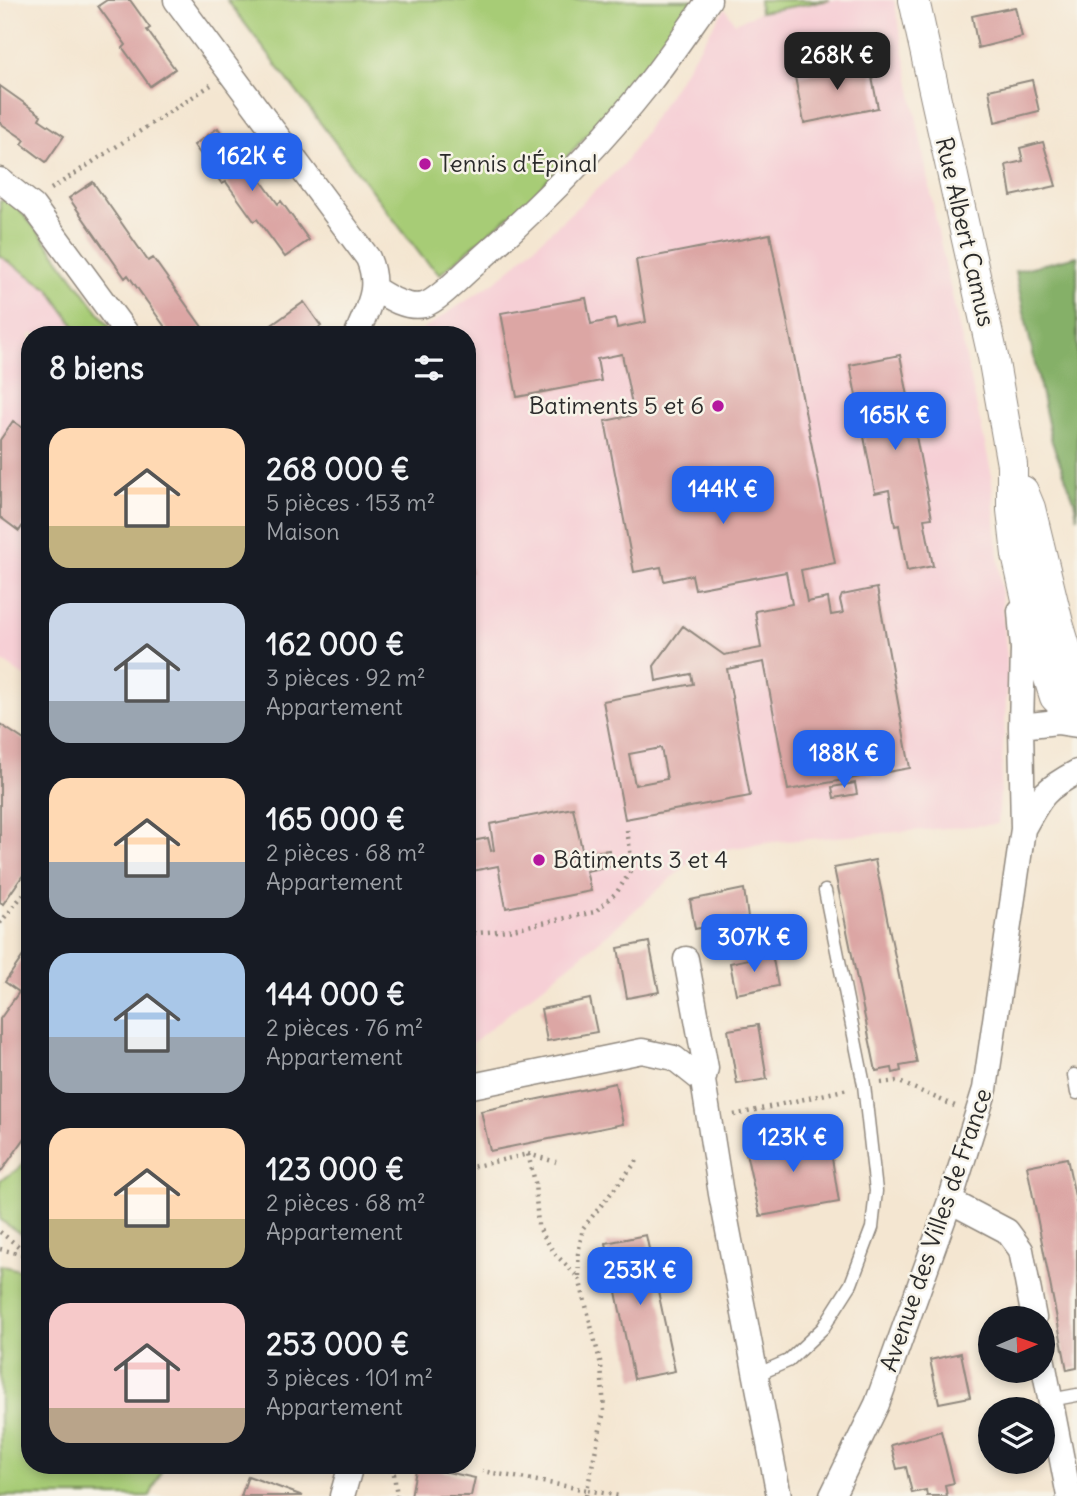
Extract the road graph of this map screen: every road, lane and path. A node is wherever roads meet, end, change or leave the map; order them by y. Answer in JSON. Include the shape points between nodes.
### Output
{"nodes":[{"id":1,"x":176,"y":0,"type":"edge"},
{"id":2,"x":709,"y":0,"type":"edge"},
{"id":3,"x":914,"y":0,"type":"edge"},
{"id":4,"x":229,"y":73,"type":"junction"},
{"id":5,"x":0,"y":180,"type":"edge"},
{"id":6,"x":30,"y":202,"type":"junction"},
{"id":7,"x":375,"y":289,"type":"junction"},
{"id":8,"x":121,"y":326,"type":"edge"},
{"id":9,"x":359,"y":326,"type":"edge"},
{"id":10,"x":1012,"y":465,"type":"junction"},
{"id":11,"x":1017,"y":555,"type":"junction"},
{"id":12,"x":1077,"y":686,"type":"edge"},
{"id":13,"x":1077,"y":719,"type":"edge"},
{"id":14,"x":1077,"y":725,"type":"edge"},
{"id":15,"x":1021,"y":726,"type":"junction"},
{"id":16,"x":1077,"y":772,"type":"edge"},
{"id":17,"x":1023,"y":829,"type":"junction"},
{"id":18,"x":627,"y":830,"type":"dead end"},
{"id":19,"x":825,"y":891,"type":"dead end"},
{"id":20,"x":21,"y":897,"type":"edge"},
{"id":21,"x":0,"y":923,"type":"edge"},
{"id":22,"x":476,"y":933,"type":"edge"},
{"id":23,"x":686,"y":959,"type":"dead end"},
{"id":24,"x":1074,"y":1075,"type":"dead end"},
{"id":25,"x":703,"y":1081,"type":"junction"},
{"id":26,"x":476,"y":1085,"type":"edge"},
{"id":27,"x":1077,"y":1093,"type":"edge"},
{"id":28,"x":528,"y":1154,"type":"junction"},
{"id":29,"x":640,"y":1157,"type":"dead end"},
{"id":30,"x":556,"y":1162,"type":"dead end"},
{"id":31,"x":476,"y":1166,"type":"edge"},
{"id":32,"x":950,"y":1201,"type":"junction"},
{"id":33,"x":0,"y":1232,"type":"edge"},
{"id":34,"x":0,"y":1249,"type":"edge"},
{"id":35,"x":21,"y":1249,"type":"edge"},
{"id":36,"x":21,"y":1254,"type":"edge"},
{"id":37,"x":579,"y":1278,"type":"junction"},
{"id":38,"x":1032,"y":1306,"type":"edge"},
{"id":39,"x":755,"y":1375,"type":"junction"},
{"id":40,"x":1077,"y":1395,"type":"edge"},
{"id":41,"x":1055,"y":1399,"type":"edge"},
{"id":42,"x":1055,"y":1425,"type":"edge"},
{"id":43,"x":482,"y":1471,"type":"dead end"},
{"id":44,"x":350,"y":1474,"type":"edge"},
{"id":45,"x":394,"y":1474,"type":"edge"},
{"id":46,"x":587,"y":1493,"type":"edge"},
{"id":47,"x":342,"y":1496,"type":"edge"},
{"id":48,"x":397,"y":1496,"type":"edge"},
{"id":49,"x":619,"y":1496,"type":"edge"},
{"id":50,"x":779,"y":1496,"type":"edge"},
{"id":51,"x":832,"y":1496,"type":"edge"},
{"id":52,"x":1069,"y":1496,"type":"edge"}],
"edges":[{"from":1,"to":4,"type":"street"},
{"from":2,"to":7,"type":"street","via":[[649,83],[579,165],[444,292],[425,304],[408,305]]},
{"from":3,"to":10,"type":"street","name":"Rue Albert Camus","via":[[993,357]]},
{"from":4,"to":6,"type":"path"},
{"from":4,"to":7,"type":"street","via":[[368,258]]},
{"from":5,"to":6,"type":"street"},
{"from":6,"to":8,"type":"street"},
{"from":7,"to":9,"type":"street"},
{"from":10,"to":11,"type":"street","name":"Rue Albert Camus"},
{"from":10,"to":12,"type":"street","name":"Rue Albert Camus","via":[[1030,508]]},
{"from":11,"to":13,"type":"street","name":"Rue Albert Camus","via":[[1055,697]]},
{"from":11,"to":15,"type":"street","name":"Avenue des Villes de France","via":[[1023,649]]},
{"from":14,"to":15,"type":"street"},
{"from":15,"to":17,"type":"street","name":"Avenue des Villes de France"},
{"from":16,"to":17,"type":"street","name":"Avenue des Villes de France","via":[[1041,797]]},
{"from":17,"to":32,"type":"street","name":"Avenue des Villes de France","via":[[985,1089]]},
{"from":18,"to":22,"type":"path","via":[[630,872],[595,912]]},
{"from":19,"to":39,"type":"lane","via":[[864,1085],[876,1191],[873,1228],[851,1284],[823,1328],[788,1361]]},
{"from":20,"to":21,"type":"path"},
{"from":23,"to":25,"type":"street","via":[[706,1068]]},
{"from":24,"to":27,"type":"lane"},
{"from":25,"to":26,"type":"street","via":[[674,1058],[642,1051]]},
{"from":25,"to":39,"type":"street"},
{"from":28,"to":30,"type":"path"},
{"from":28,"to":31,"type":"path"},
{"from":28,"to":37,"type":"path","via":[[538,1226],[554,1253]]},
{"from":29,"to":37,"type":"path","via":[[583,1228]]},
{"from":32,"to":38,"type":"street","via":[[1007,1231],[1021,1250]]},
{"from":32,"to":51,"type":"street","name":"Avenue des Villes de France","via":[[877,1404]]},
{"from":33,"to":35,"type":"path"},
{"from":34,"to":36,"type":"path"},
{"from":37,"to":46,"type":"path","via":[[601,1365],[604,1411]]},
{"from":39,"to":50,"type":"street"},
{"from":40,"to":41,"type":"lane"},
{"from":42,"to":52,"type":"street"},
{"from":43,"to":46,"type":"path"},
{"from":44,"to":47,"type":"street"},
{"from":45,"to":48,"type":"path"},
{"from":46,"to":49,"type":"path"}]}
